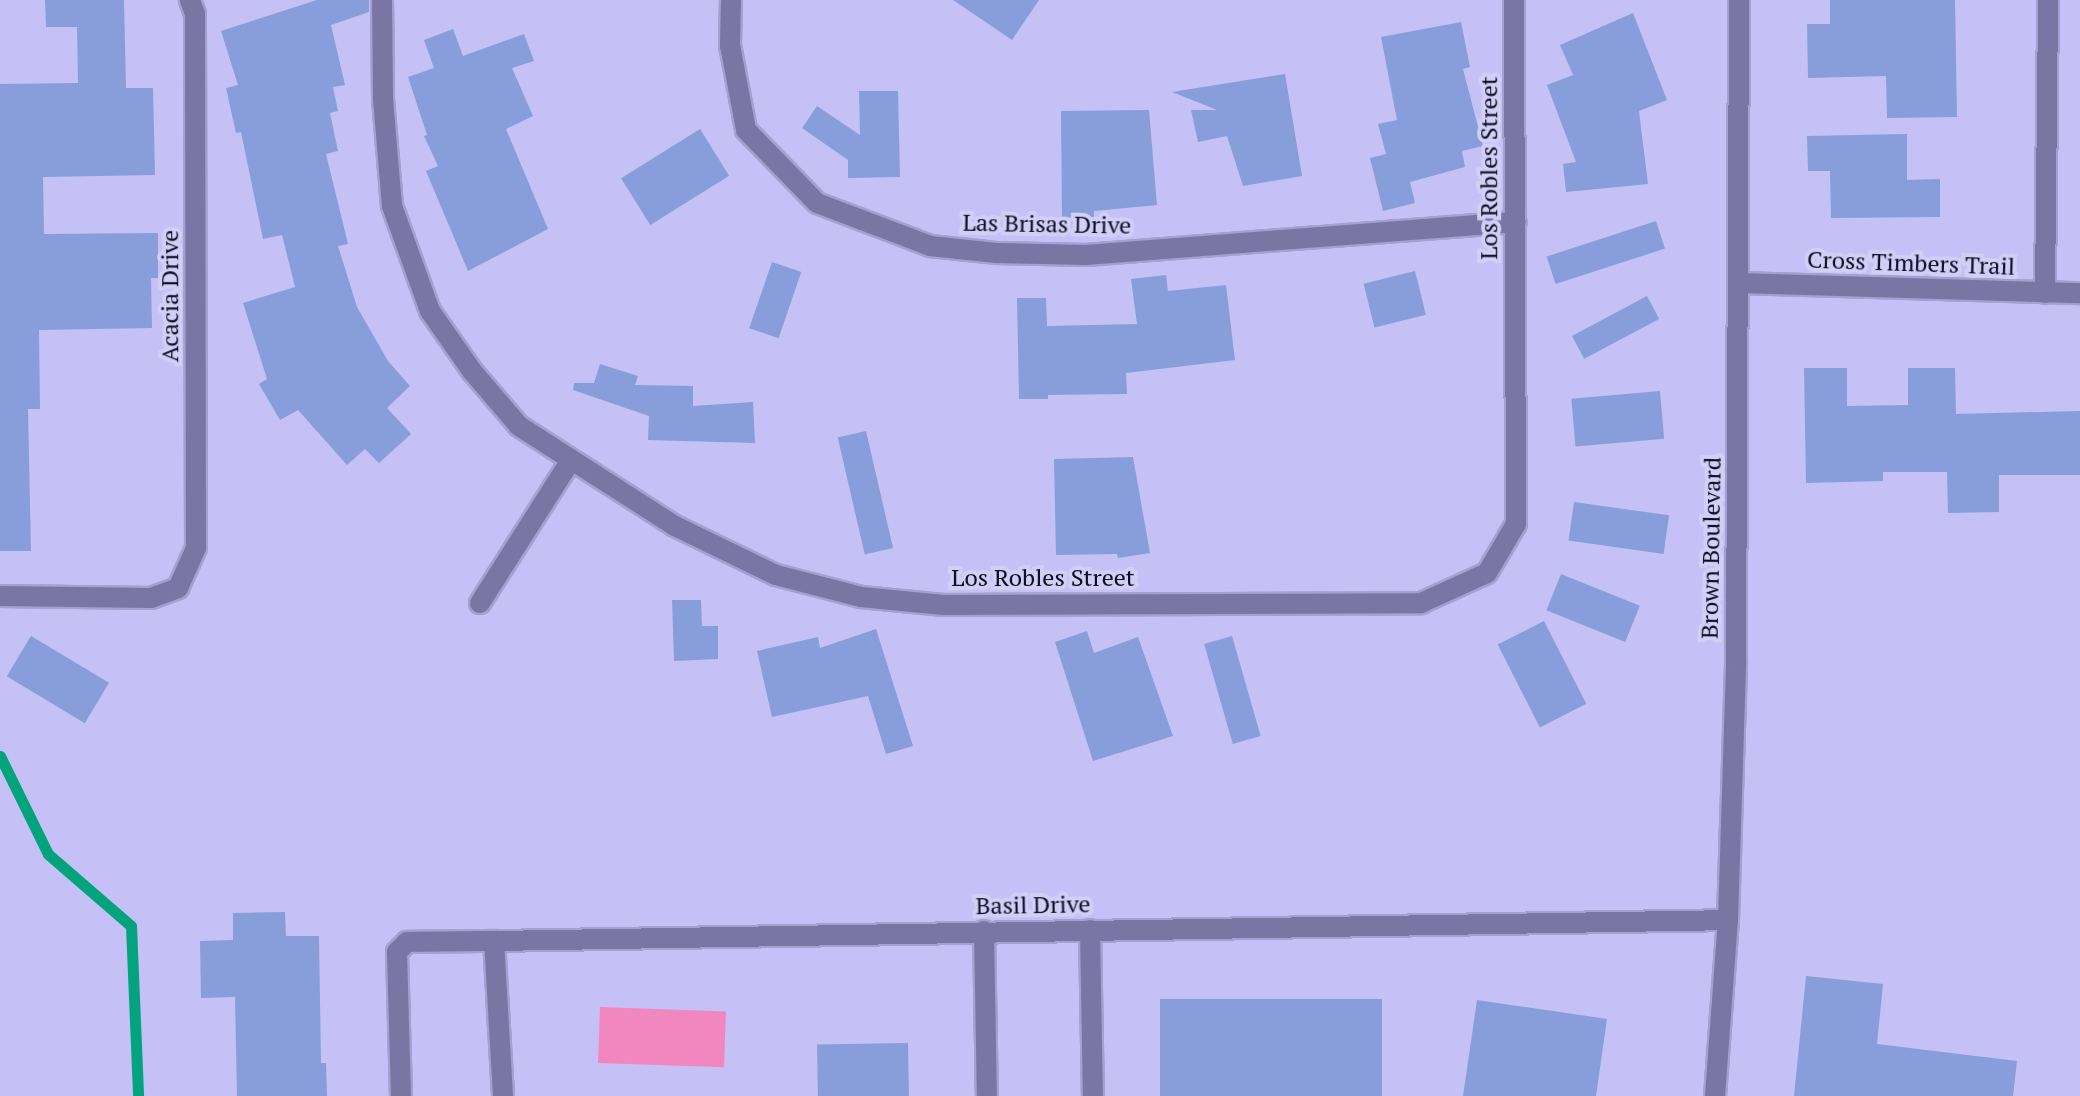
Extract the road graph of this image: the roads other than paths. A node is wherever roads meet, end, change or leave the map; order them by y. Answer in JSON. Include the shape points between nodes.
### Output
{"nodes":[{"id":1,"x":190,"y":0,"type":"edge"},
{"id":2,"x":382,"y":0,"type":"edge"},
{"id":3,"x":731,"y":0,"type":"edge"},
{"id":4,"x":1514,"y":0,"type":"edge"},
{"id":5,"x":1739,"y":0,"type":"edge"},
{"id":6,"x":2048,"y":0,"type":"edge"},
{"id":7,"x":1516,"y":222,"type":"junction"},
{"id":8,"x":1740,"y":283,"type":"junction"},
{"id":9,"x":2045,"y":293,"type":"junction"},
{"id":10,"x":2080,"y":293,"type":"edge"},
{"id":11,"x":571,"y":460,"type":"junction"},
{"id":12,"x":0,"y":596,"type":"edge"},
{"id":13,"x":480,"y":603,"type":"dead end"},
{"id":14,"x":1728,"y":920,"type":"junction"},
{"id":15,"x":1090,"y":930,"type":"junction"},
{"id":16,"x":984,"y":931,"type":"junction"},
{"id":17,"x":494,"y":941,"type":"junction"},
{"id":18,"x":401,"y":1096,"type":"edge"},
{"id":19,"x":503,"y":1096,"type":"edge"},
{"id":20,"x":987,"y":1096,"type":"edge"},
{"id":21,"x":1093,"y":1096,"type":"edge"},
{"id":22,"x":1715,"y":1096,"type":"edge"}],
"edges":[{"from":1,"to":12,"type":"street","name":"Acacia Drive","via":[[195,14],[196,548],[178,588],[151,598]]},
{"from":2,"to":11,"type":"street","name":"Los Robles Street","via":[[392,206],[430,311],[519,426]]},
{"from":3,"to":7,"type":"street","name":"Las Brisas Drive","via":[[730,45],[746,130],[817,203],[930,246],[1086,255]]},
{"from":4,"to":7,"type":"street","name":"Los Robles Street"},
{"from":5,"to":8,"type":"street","name":"Brown Boulevard"},
{"from":6,"to":9,"type":"street"},
{"from":7,"to":11,"type":"street","name":"Los Robles Street","via":[[1516,524],[1487,573],[1421,603],[944,605],[861,597],[776,575],[675,526]]},
{"from":8,"to":9,"type":"street","name":"Cross Timbers Trail"},
{"from":8,"to":14,"type":"street","name":"Brown Boulevard"},
{"from":9,"to":10,"type":"street","name":"Cross Timbers Trail"},
{"from":11,"to":13,"type":"street"},
{"from":14,"to":15,"type":"street","name":"Basil Drive"},
{"from":14,"to":22,"type":"street","name":"Brown Boulevard"},
{"from":15,"to":16,"type":"street","name":"Basil Drive"},
{"from":15,"to":21,"type":"street"},
{"from":16,"to":17,"type":"street","name":"Basil Drive"},
{"from":16,"to":20,"type":"street"},
{"from":17,"to":18,"type":"street","name":"Basil Drive","via":[[407,942],[397,952]]},
{"from":17,"to":19,"type":"street"}]}
